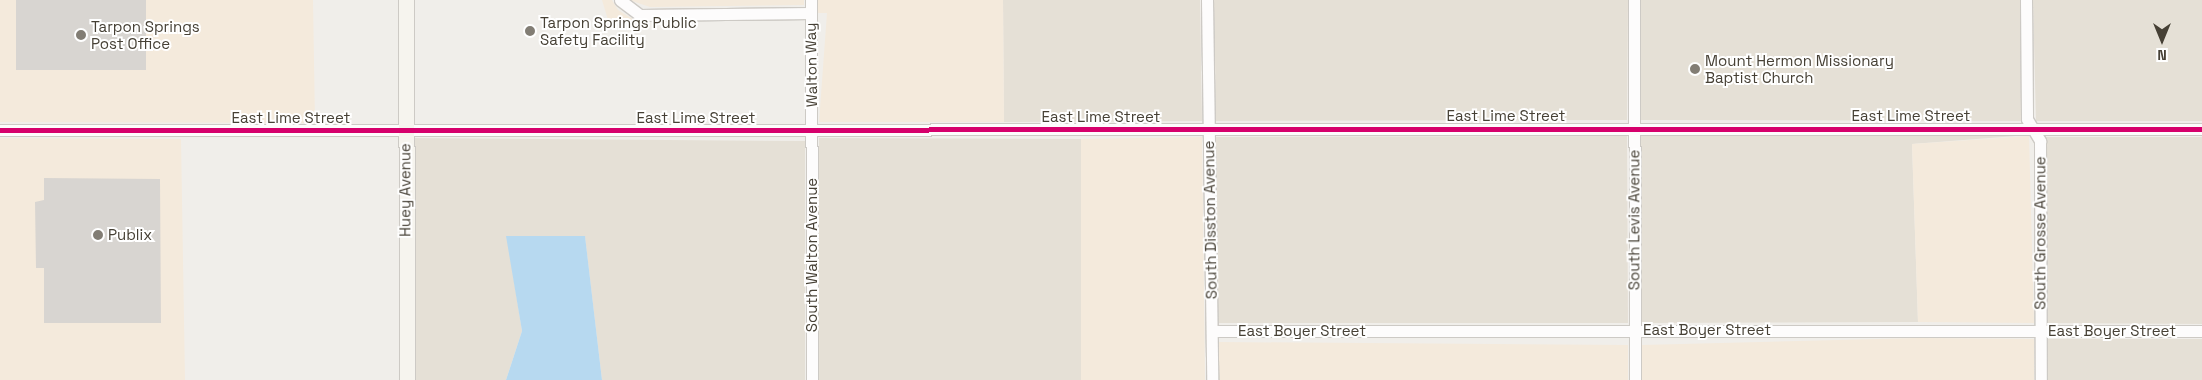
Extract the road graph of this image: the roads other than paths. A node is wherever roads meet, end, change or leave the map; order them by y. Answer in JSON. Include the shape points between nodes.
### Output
{"nodes":[{"id":1,"x":406,"y":0,"type":"edge"},
{"id":2,"x":620,"y":0,"type":"edge"},
{"id":3,"x":811,"y":0,"type":"edge"},
{"id":4,"x":1207,"y":0,"type":"edge"},
{"id":5,"x":1634,"y":0,"type":"edge"},
{"id":6,"x":2026,"y":0,"type":"edge"},
{"id":7,"x":811,"y":13,"type":"junction"},
{"id":8,"x":1634,"y":128,"type":"junction"},
{"id":9,"x":2033,"y":128,"type":"junction"},
{"id":10,"x":1209,"y":129,"type":"junction"},
{"id":11,"x":2202,"y":129,"type":"edge"},
{"id":12,"x":0,"y":130,"type":"edge"},
{"id":13,"x":405,"y":130,"type":"junction"},
{"id":14,"x":812,"y":130,"type":"junction"},
{"id":15,"x":1635,"y":330,"type":"junction"},
{"id":16,"x":1212,"y":331,"type":"junction"},
{"id":17,"x":2041,"y":331,"type":"junction"},
{"id":18,"x":2202,"y":331,"type":"edge"},
{"id":19,"x":407,"y":380,"type":"edge"},
{"id":20,"x":812,"y":380,"type":"edge"},
{"id":21,"x":1212,"y":380,"type":"edge"},
{"id":22,"x":1635,"y":380,"type":"edge"},
{"id":23,"x":2041,"y":380,"type":"edge"}],
"edges":[{"from":1,"to":13,"type":"street","name":"Huey Avenue"},
{"from":2,"to":7,"type":"street","via":[[640,14]]},
{"from":3,"to":7,"type":"street","name":"Walton Way"},
{"from":4,"to":10,"type":"street","name":"South Disston Avenue"},
{"from":5,"to":8,"type":"street","name":"South Levis Avenue"},
{"from":6,"to":9,"type":"street","name":"South Grosse Avenue","via":[[2027,119]]},
{"from":7,"to":14,"type":"street","name":"Walton Way"},
{"from":8,"to":9,"type":"street","name":"East Lime Street"},
{"from":8,"to":10,"type":"street","name":"East Lime Street"},
{"from":8,"to":15,"type":"street","name":"South Levis Avenue"},
{"from":9,"to":11,"type":"street","name":"East Lime Street"},
{"from":9,"to":17,"type":"street","name":"South Grosse Avenue","via":[[2040,141]]},
{"from":10,"to":14,"type":"street","name":"East Lime Street"},
{"from":10,"to":16,"type":"street","name":"South Disston Avenue"},
{"from":12,"to":13,"type":"street","name":"East Lime Street"},
{"from":13,"to":14,"type":"street","name":"East Lime Street"},
{"from":13,"to":19,"type":"street","name":"Huey Avenue"},
{"from":14,"to":20,"type":"street","name":"South Walton Avenue"},
{"from":15,"to":16,"type":"street","name":"East Boyer Street"},
{"from":15,"to":17,"type":"street","name":"East Boyer Street"},
{"from":15,"to":22,"type":"street","name":"South Levis Avenue"},
{"from":16,"to":21,"type":"street","name":"South Disston Avenue"},
{"from":17,"to":18,"type":"street","name":"East Boyer Street"},
{"from":17,"to":23,"type":"street","name":"South Grosse Avenue"}]}
